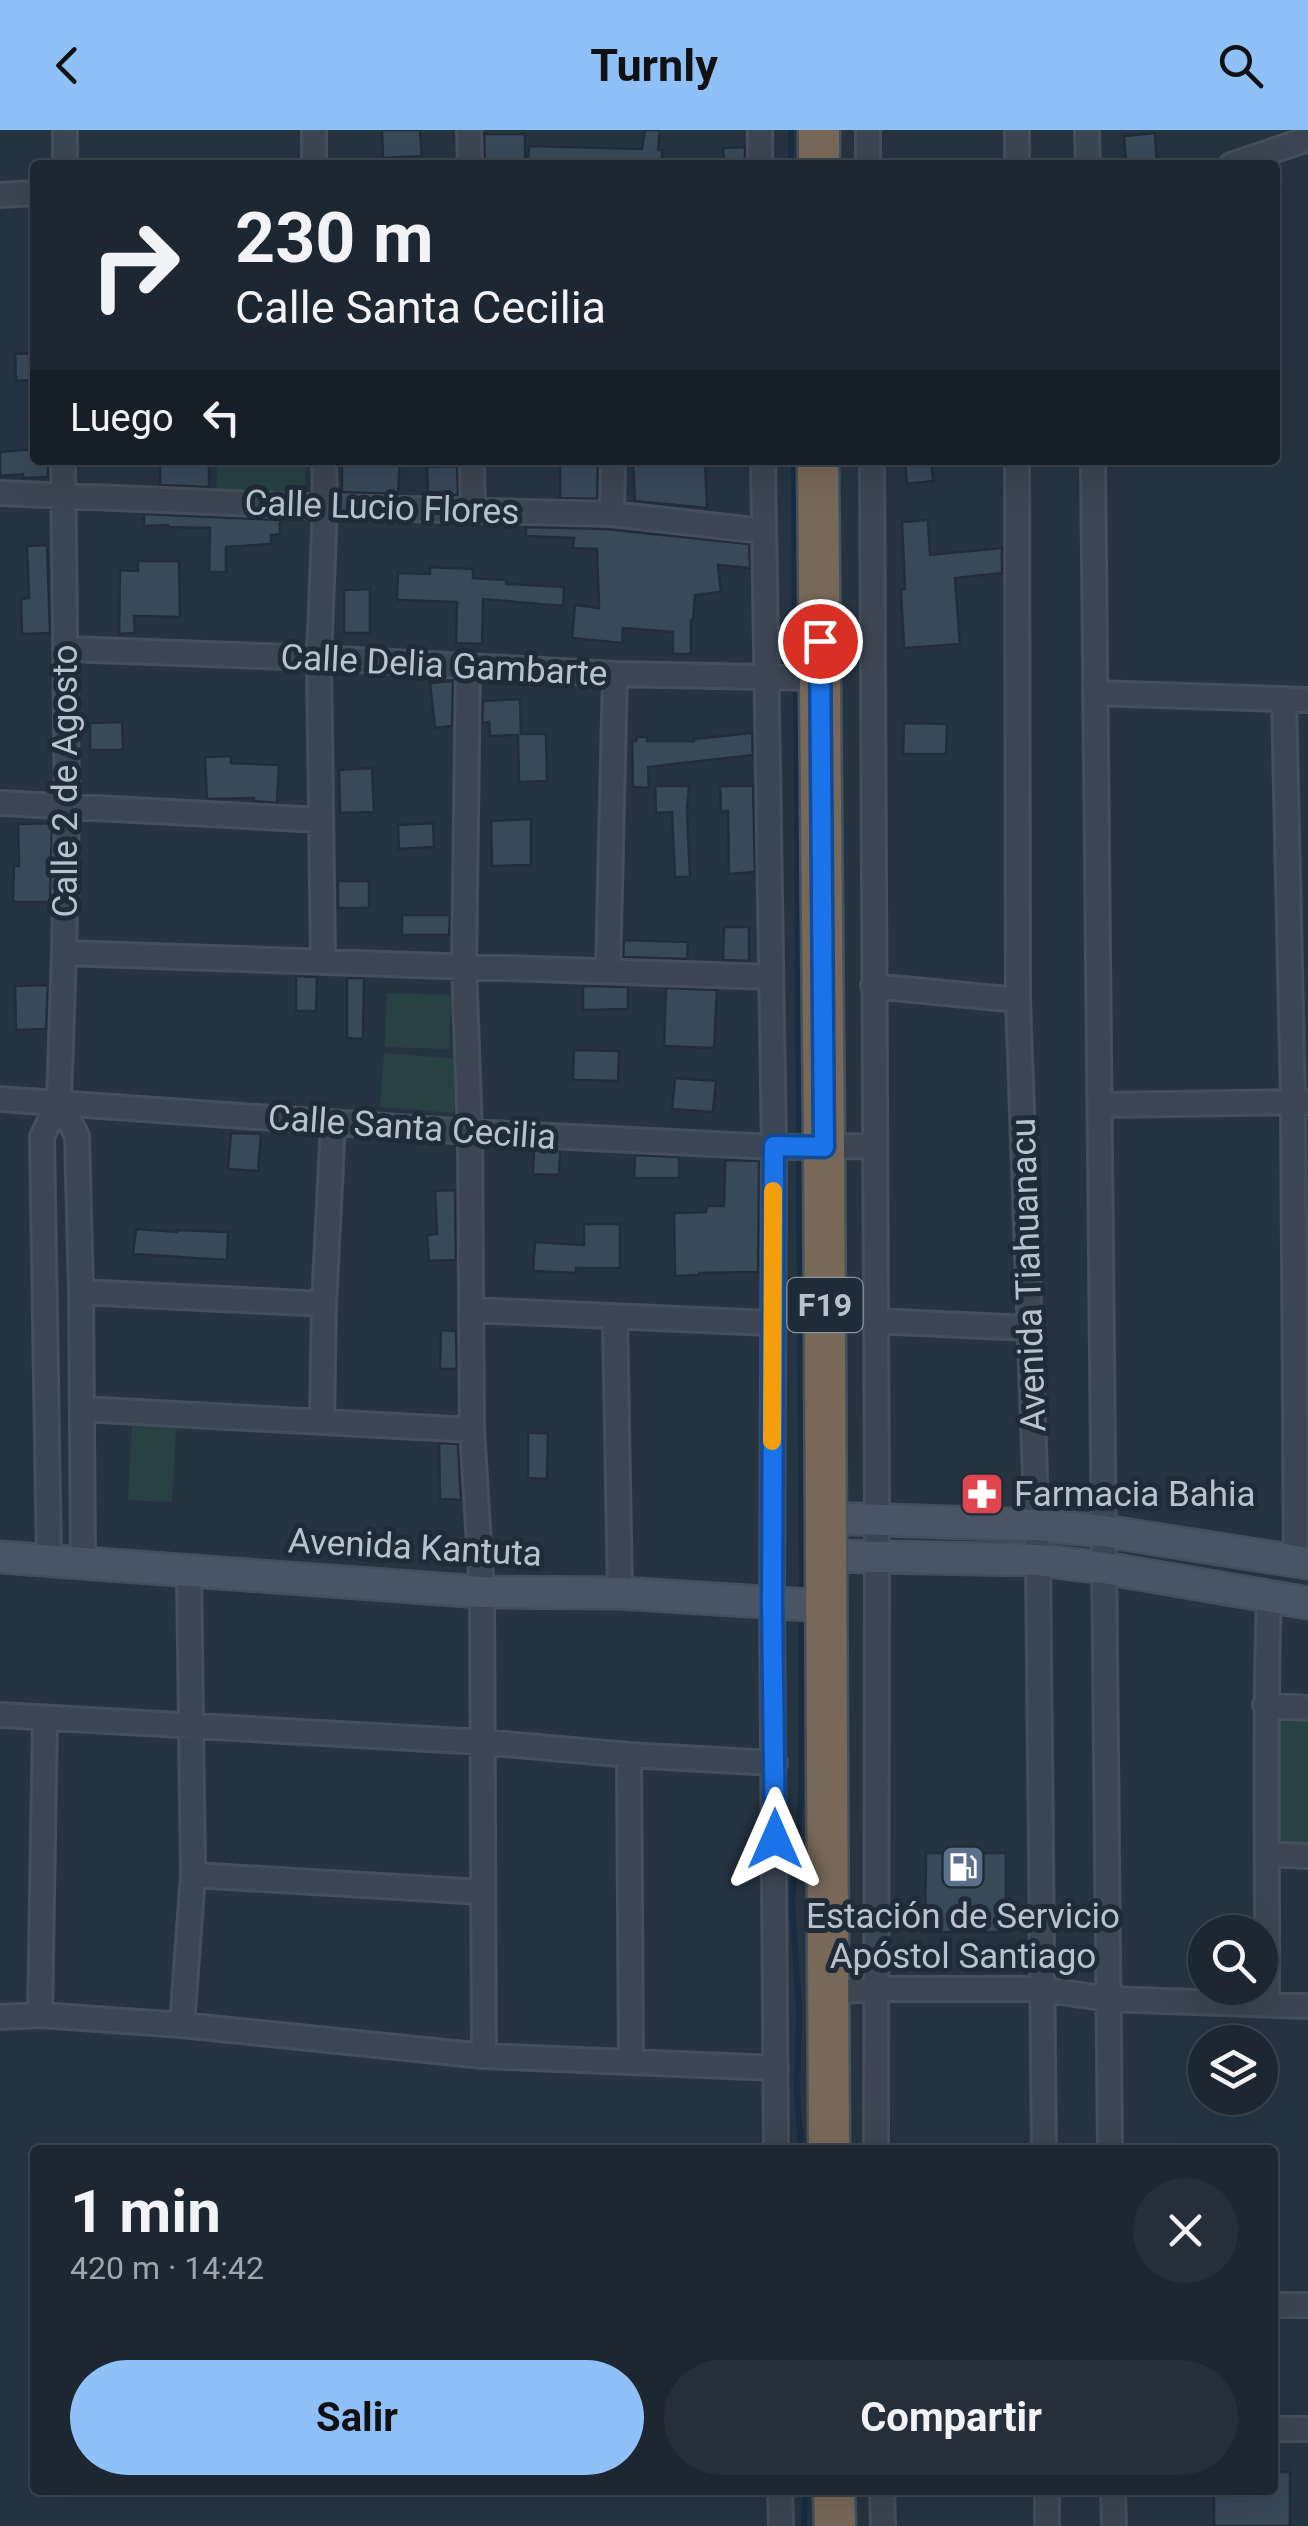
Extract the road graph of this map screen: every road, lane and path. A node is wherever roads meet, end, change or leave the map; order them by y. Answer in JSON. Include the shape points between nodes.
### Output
{"nodes":[{"id":1,"x":65,"y":130,"type":"edge"},
{"id":2,"x":314,"y":130,"type":"edge"},
{"id":3,"x":469,"y":130,"type":"edge"},
{"id":4,"x":760,"y":130,"type":"edge"},
{"id":5,"x":819,"y":130,"type":"edge"},
{"id":6,"x":868,"y":130,"type":"edge"},
{"id":7,"x":1017,"y":130,"type":"edge"},
{"id":8,"x":1087,"y":130,"type":"edge"},
{"id":9,"x":1299,"y":137,"type":"edge"},
{"id":10,"x":65,"y":160,"type":"edge"},
{"id":11,"x":314,"y":160,"type":"edge"},
{"id":12,"x":470,"y":160,"type":"edge"},
{"id":13,"x":760,"y":160,"type":"edge"},
{"id":14,"x":819,"y":160,"type":"edge"},
{"id":15,"x":868,"y":160,"type":"edge"},
{"id":16,"x":1017,"y":160,"type":"edge"},
{"id":17,"x":1088,"y":160,"type":"edge"},
{"id":18,"x":1243,"y":160,"type":"edge"},
{"id":19,"x":30,"y":193,"type":"edge"},
{"id":20,"x":0,"y":194,"type":"edge"},
{"id":21,"x":63,"y":465,"type":"edge"},
{"id":22,"x":324,"y":465,"type":"edge"},
{"id":23,"x":472,"y":465,"type":"edge"},
{"id":24,"x":612,"y":465,"type":"edge"},
{"id":25,"x":763,"y":465,"type":"edge"},
{"id":26,"x":818,"y":465,"type":"edge"},
{"id":27,"x":872,"y":465,"type":"edge"},
{"id":28,"x":1017,"y":465,"type":"edge"},
{"id":29,"x":1093,"y":465,"type":"edge"},
{"id":30,"x":0,"y":493,"type":"edge"},
{"id":31,"x":62,"y":496,"type":"junction"},
{"id":32,"x":325,"y":507,"type":"junction"},
{"id":33,"x":473,"y":509,"type":"junction"},
{"id":34,"x":612,"y":514,"type":"junction"},
{"id":35,"x":764,"y":531,"type":"junction"},
{"id":36,"x":66,"y":650,"type":"junction"},
{"id":37,"x":320,"y":658,"type":"junction"},
{"id":38,"x":468,"y":666,"type":"junction"},
{"id":39,"x":615,"y":674,"type":"junction"},
{"id":40,"x":767,"y":678,"type":"junction"},
{"id":41,"x":821,"y":678,"type":"junction"},
{"id":42,"x":1095,"y":693,"type":"junction"},
{"id":43,"x":1284,"y":699,"type":"junction"},
{"id":44,"x":1308,"y":700,"type":"edge"},
{"id":45,"x":0,"y":803,"type":"edge"},
{"id":46,"x":67,"y":807,"type":"junction"},
{"id":47,"x":321,"y":820,"type":"junction"},
{"id":48,"x":64,"y":953,"type":"junction"},
{"id":49,"x":323,"y":962,"type":"junction"},
{"id":50,"x":464,"y":966,"type":"junction"},
{"id":51,"x":608,"y":971,"type":"junction"},
{"id":52,"x":770,"y":977,"type":"junction"},
{"id":53,"x":873,"y":986,"type":"junction"},
{"id":54,"x":1018,"y":1000,"type":"junction"},
{"id":55,"x":0,"y":1098,"type":"edge"},
{"id":56,"x":59,"y":1102,"type":"junction"},
{"id":57,"x":1300,"y":1102,"type":"edge"},
{"id":58,"x":1101,"y":1105,"type":"junction"},
{"id":59,"x":333,"y":1124,"type":"junction"},
{"id":60,"x":470,"y":1132,"type":"junction"},
{"id":61,"x":774,"y":1146,"type":"junction"},
{"id":62,"x":874,"y":1146,"type":"junction"},
{"id":63,"x":824,"y":1147,"type":"junction"},
{"id":64,"x":81,"y":1292,"type":"junction"},
{"id":65,"x":324,"y":1304,"type":"junction"},
{"id":66,"x":472,"y":1310,"type":"junction"},
{"id":67,"x":614,"y":1318,"type":"junction"},
{"id":68,"x":875,"y":1320,"type":"junction"},
{"id":69,"x":772,"y":1324,"type":"junction"},
{"id":70,"x":1029,"y":1328,"type":"junction"},
{"id":71,"x":82,"y":1409,"type":"junction"},
{"id":72,"x":322,"y":1421,"type":"junction"},
{"id":73,"x":472,"y":1430,"type":"junction"},
{"id":74,"x":877,"y":1520,"type":"junction"},
{"id":75,"x":1037,"y":1525,"type":"junction"},
{"id":76,"x":1104,"y":1531,"type":"junction"},
{"id":77,"x":826,"y":1537,"type":"junction"},
{"id":78,"x":0,"y":1557,"type":"edge"},
{"id":79,"x":876,"y":1557,"type":"junction"},
{"id":80,"x":49,"y":1560,"type":"junction"},
{"id":81,"x":1038,"y":1560,"type":"junction"},
{"id":82,"x":83,"y":1562,"type":"junction"},
{"id":83,"x":1302,"y":1562,"type":"edge"},
{"id":84,"x":1104,"y":1568,"type":"junction"},
{"id":85,"x":189,"y":1570,"type":"junction"},
{"id":86,"x":482,"y":1592,"type":"junction"},
{"id":87,"x":620,"y":1594,"type":"junction"},
{"id":88,"x":1269,"y":1597,"type":"junction"},
{"id":89,"x":772,"y":1603,"type":"junction"},
{"id":90,"x":1308,"y":1603,"type":"edge"},
{"id":91,"x":826,"y":1606,"type":"junction"},
{"id":92,"x":1265,"y":1705,"type":"junction"},
{"id":93,"x":1308,"y":1708,"type":"edge"},
{"id":94,"x":0,"y":1715,"type":"edge"},
{"id":95,"x":45,"y":1718,"type":"junction"},
{"id":96,"x":190,"y":1727,"type":"junction"},
{"id":97,"x":483,"y":1742,"type":"junction"},
{"id":98,"x":630,"y":1756,"type":"junction"},
{"id":99,"x":774,"y":1763,"type":"junction"},
{"id":100,"x":1268,"y":1854,"type":"junction"},
{"id":101,"x":1308,"y":1856,"type":"edge"},
{"id":102,"x":193,"y":1876,"type":"junction"},
{"id":103,"x":483,"y":1892,"type":"junction"},
{"id":104,"x":1268,"y":1915,"type":"edge"},
{"id":105,"x":875,"y":1988,"type":"junction"},
{"id":106,"x":1042,"y":1988,"type":"junction"},
{"id":107,"x":827,"y":1992,"type":"junction"},
{"id":108,"x":1108,"y":1999,"type":"junction"},
{"id":109,"x":1188,"y":2002,"type":"edge"},
{"id":110,"x":1278,"y":2005,"type":"edge"},
{"id":111,"x":1308,"y":2006,"type":"edge"},
{"id":112,"x":40,"y":2015,"type":"junction"},
{"id":113,"x":0,"y":2017,"type":"edge"},
{"id":114,"x":182,"y":2025,"type":"junction"},
{"id":115,"x":484,"y":2056,"type":"junction"},
{"id":116,"x":631,"y":2061,"type":"junction"},
{"id":117,"x":776,"y":2068,"type":"junction"},
{"id":118,"x":776,"y":2145,"type":"edge"},
{"id":119,"x":829,"y":2145,"type":"edge"},
{"id":120,"x":876,"y":2145,"type":"edge"},
{"id":121,"x":1044,"y":2145,"type":"edge"},
{"id":122,"x":1110,"y":2145,"type":"edge"},
{"id":123,"x":1278,"y":2305,"type":"edge"},
{"id":124,"x":1308,"y":2305,"type":"edge"},
{"id":125,"x":1278,"y":2429,"type":"edge"},
{"id":126,"x":1308,"y":2429,"type":"edge"},
{"id":127,"x":780,"y":2495,"type":"edge"},
{"id":128,"x":834,"y":2495,"type":"edge"},
{"id":129,"x":882,"y":2495,"type":"edge"},
{"id":130,"x":1047,"y":2495,"type":"edge"},
{"id":131,"x":1114,"y":2495,"type":"edge"},
{"id":132,"x":781,"y":2526,"type":"edge"},
{"id":133,"x":835,"y":2526,"type":"edge"},
{"id":134,"x":883,"y":2526,"type":"edge"},
{"id":135,"x":1047,"y":2526,"type":"edge"},
{"id":136,"x":1114,"y":2526,"type":"edge"}],
"edges":[{"from":1,"to":10,"type":"street"},
{"from":2,"to":11,"type":"street"},
{"from":3,"to":12,"type":"street"},
{"from":4,"to":13,"type":"street"},
{"from":5,"to":14,"type":"highway"},
{"from":6,"to":15,"type":"street"},
{"from":7,"to":16,"type":"street"},
{"from":8,"to":17,"type":"street"},
{"from":9,"to":18,"type":"street"},
{"from":19,"to":20,"type":"street"},
{"from":21,"to":31,"type":"street","name":"Calle 2 de Agosto"},
{"from":22,"to":32,"type":"street"},
{"from":23,"to":33,"type":"street"},
{"from":24,"to":34,"type":"street"},
{"from":25,"to":35,"type":"street"},
{"from":26,"to":41,"type":"highway","number":"F19"},
{"from":27,"to":53,"type":"street"},
{"from":28,"to":54,"type":"street","name":"Avenida Tiahuanacu"},
{"from":29,"to":42,"type":"street","name":"Avenida Tiahuanacu"},
{"from":30,"to":31,"type":"street","name":"Calle Lucio Flores"},
{"from":31,"to":32,"type":"street","name":"Calle Lucio Flores"},
{"from":31,"to":36,"type":"street","name":"Calle 2 de Agosto"},
{"from":32,"to":33,"type":"street","name":"Calle Lucio Flores"},
{"from":32,"to":37,"type":"street"},
{"from":33,"to":34,"type":"street","name":"Calle Lucio Flores"},
{"from":34,"to":35,"type":"street","name":"Calle Lucio Flores"},
{"from":35,"to":40,"type":"street"},
{"from":36,"to":37,"type":"street","name":"Calle Delia Gambarte"},
{"from":36,"to":46,"type":"street","name":"Calle 2 de Agosto"},
{"from":37,"to":38,"type":"street","name":"Calle Delia Gambarte"},
{"from":37,"to":47,"type":"street"},
{"from":38,"to":39,"type":"street","name":"Calle Delia Gambarte"},
{"from":38,"to":50,"type":"street"},
{"from":39,"to":40,"type":"street","name":"Calle Delia Gambarte"},
{"from":39,"to":51,"type":"street"},
{"from":40,"to":41,"type":"street","name":"Calle Delia Gambarte"},
{"from":40,"to":52,"type":"street"},
{"from":41,"to":63,"type":"highway","number":"F19"},
{"from":42,"to":43,"type":"street"},
{"from":42,"to":58,"type":"street","name":"Avenida Tiahuanacu"},
{"from":43,"to":44,"type":"street"},
{"from":43,"to":57,"type":"street"},
{"from":45,"to":46,"type":"street"},
{"from":46,"to":47,"type":"street"},
{"from":46,"to":48,"type":"street","name":"Calle 2 de Agosto"},
{"from":47,"to":49,"type":"street"},
{"from":48,"to":49,"type":"street"},
{"from":48,"to":56,"type":"street","name":"Calle 2 de Agosto"},
{"from":49,"to":50,"type":"street"},
{"from":50,"to":51,"type":"street"},
{"from":50,"to":60,"type":"street"},
{"from":51,"to":52,"type":"street"},
{"from":52,"to":61,"type":"street"},
{"from":53,"to":54,"type":"street"},
{"from":53,"to":62,"type":"street"},
{"from":54,"to":70,"type":"street","name":"Avenida Tiahuanacu"},
{"from":55,"to":56,"type":"street","name":"Calle Santa Cecilia"},
{"from":56,"to":59,"type":"street","name":"Calle Santa Cecilia"},
{"from":56,"to":64,"type":"street","name":"Calle 2 de Agosto","via":[[77,1136]]},
{"from":56,"to":80,"type":"street","name":"Calle 2 de Agosto","via":[[42,1137]]},
{"from":57,"to":58,"type":"street"},
{"from":57,"to":83,"type":"street"},
{"from":58,"to":76,"type":"street","name":"Avenida Tiahuanacu"},
{"from":59,"to":60,"type":"street","name":"Calle Santa Cecilia"},
{"from":59,"to":65,"type":"street"},
{"from":60,"to":61,"type":"street","name":"Calle Santa Cecilia"},
{"from":60,"to":66,"type":"street"},
{"from":61,"to":63,"type":"street","name":"Calle Santa Cecilia"},
{"from":61,"to":69,"type":"street"},
{"from":62,"to":63,"type":"street","name":"Calle Santa Cecilia"},
{"from":62,"to":68,"type":"street"},
{"from":63,"to":77,"type":"highway","number":"F19"},
{"from":64,"to":65,"type":"street"},
{"from":64,"to":71,"type":"street","name":"Calle 2 de Agosto"},
{"from":65,"to":72,"type":"street"},
{"from":66,"to":67,"type":"street"},
{"from":66,"to":73,"type":"street"},
{"from":67,"to":69,"type":"street"},
{"from":67,"to":87,"type":"street"},
{"from":68,"to":70,"type":"street"},
{"from":68,"to":74,"type":"street"},
{"from":69,"to":89,"type":"street"},
{"from":70,"to":75,"type":"street","name":"Avenida Tiahuanacu"},
{"from":71,"to":72,"type":"street"},
{"from":71,"to":82,"type":"street","name":"Calle 2 de Agosto"},
{"from":72,"to":73,"type":"street"},
{"from":73,"to":86,"type":"street"},
{"from":74,"to":75,"type":"main road"},
{"from":74,"to":77,"type":"main road"},
{"from":74,"to":79,"type":"street"},
{"from":75,"to":76,"type":"main road"},
{"from":75,"to":81,"type":"street","name":"Avenida Tiahuanacu"},
{"from":76,"to":83,"type":"main road"},
{"from":76,"to":84,"type":"street","name":"Avenida Tiahuanacu"},
{"from":77,"to":79,"type":"main road"},
{"from":77,"to":91,"type":"highway","number":"F19"},
{"from":78,"to":80,"type":"main road","name":"Avenida Kantuta"},
{"from":79,"to":81,"type":"main road"},
{"from":79,"to":105,"type":"street"},
{"from":80,"to":82,"type":"main road","name":"Avenida Kantuta"},
{"from":81,"to":84,"type":"main road"},
{"from":81,"to":106,"type":"street","name":"Avenida Tiahuanacu"},
{"from":82,"to":85,"type":"main road","name":"Avenida Kantuta"},
{"from":84,"to":88,"type":"main road"},
{"from":84,"to":108,"type":"street","name":"Avenida Tiahuanacu"},
{"from":85,"to":86,"type":"main road","name":"Avenida Kantuta"},
{"from":85,"to":96,"type":"street"},
{"from":86,"to":87,"type":"main road","name":"Avenida Kantuta"},
{"from":86,"to":97,"type":"street"},
{"from":87,"to":89,"type":"main road","name":"Avenida Kantuta"},
{"from":88,"to":90,"type":"main road"},
{"from":88,"to":92,"type":"street"},
{"from":89,"to":91,"type":"main road","name":"Avenida Kantuta"},
{"from":89,"to":99,"type":"street"},
{"from":91,"to":107,"type":"highway","number":"F19"},
{"from":92,"to":93,"type":"street"},
{"from":92,"to":100,"type":"street"},
{"from":94,"to":95,"type":"street"},
{"from":95,"to":96,"type":"street"},
{"from":95,"to":112,"type":"street"},
{"from":96,"to":97,"type":"street"},
{"from":96,"to":102,"type":"street"},
{"from":97,"to":98,"type":"street"},
{"from":97,"to":103,"type":"street"},
{"from":98,"to":99,"type":"street"},
{"from":98,"to":116,"type":"street"},
{"from":99,"to":117,"type":"street"},
{"from":100,"to":101,"type":"street"},
{"from":100,"to":104,"type":"street"},
{"from":102,"to":103,"type":"street"},
{"from":102,"to":114,"type":"street"},
{"from":103,"to":115,"type":"street"},
{"from":105,"to":106,"type":"street"},
{"from":105,"to":107,"type":"street"},
{"from":105,"to":120,"type":"street"},
{"from":106,"to":108,"type":"street"},
{"from":106,"to":121,"type":"street","name":"Avenida Tiahuanacu"},
{"from":107,"to":119,"type":"highway","number":"F19"},
{"from":108,"to":109,"type":"street"},
{"from":108,"to":122,"type":"street","name":"Avenida Tiahuanacu"},
{"from":110,"to":111,"type":"street"},
{"from":112,"to":113,"type":"street"},
{"from":112,"to":114,"type":"street"},
{"from":114,"to":115,"type":"street"},
{"from":115,"to":116,"type":"street"},
{"from":116,"to":117,"type":"street"},
{"from":117,"to":118,"type":"street"},
{"from":123,"to":124,"type":"street"},
{"from":125,"to":126,"type":"street"},
{"from":127,"to":132,"type":"street"},
{"from":128,"to":133,"type":"highway"},
{"from":129,"to":134,"type":"street"},
{"from":130,"to":135,"type":"street"},
{"from":131,"to":136,"type":"street"}]}
